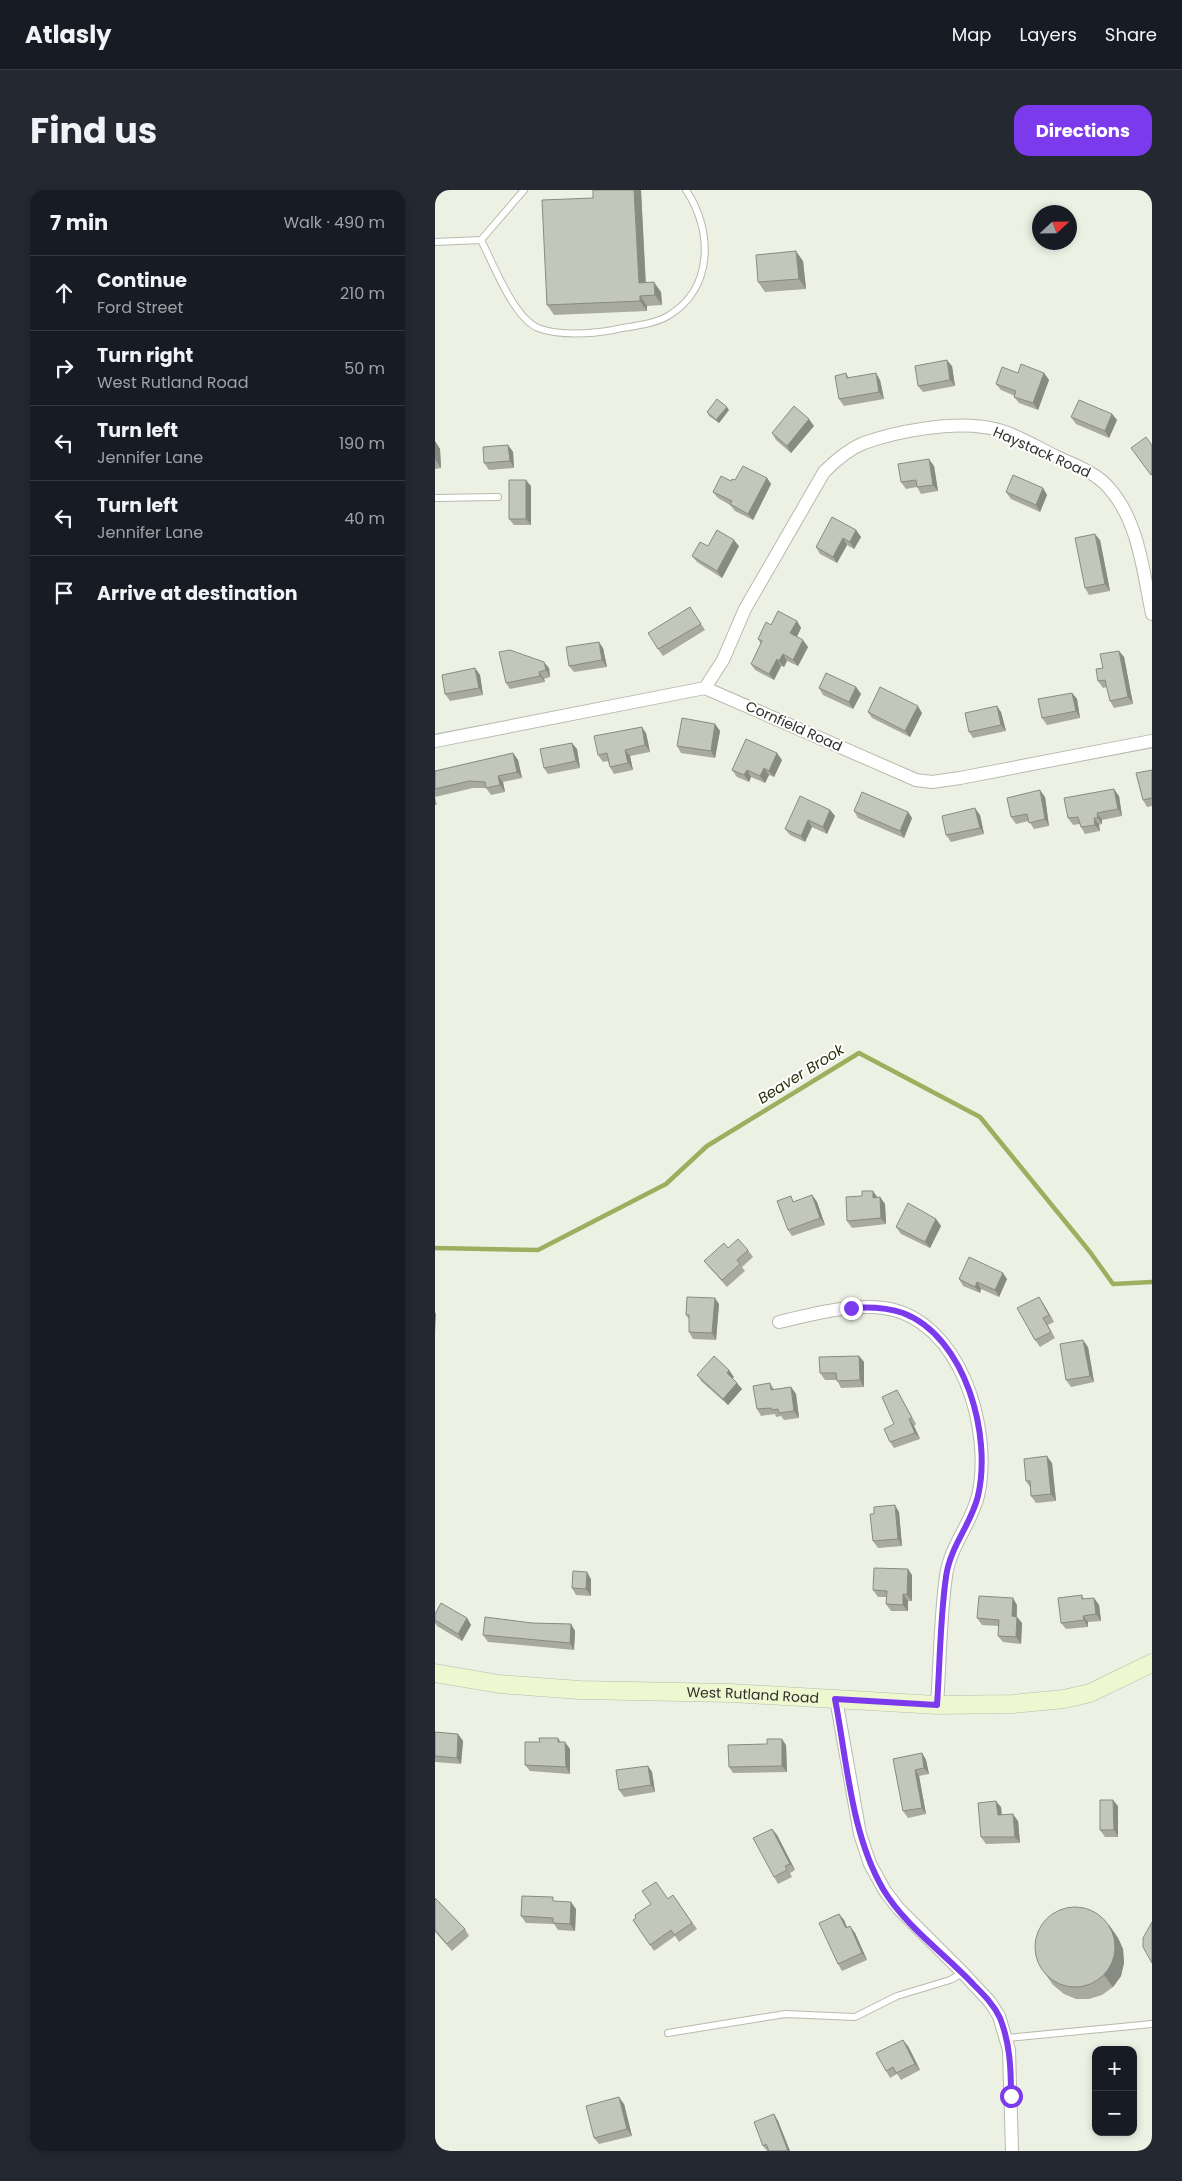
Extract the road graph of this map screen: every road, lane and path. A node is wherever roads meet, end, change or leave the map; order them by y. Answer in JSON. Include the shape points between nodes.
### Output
{"nodes":[{"id":1,"x":524,"y":190,"type":"edge"},
{"id":2,"x":686,"y":190,"type":"edge"},
{"id":3,"x":481,"y":240,"type":"junction"},
{"id":4,"x":435,"y":242,"type":"edge"},
{"id":5,"x":498,"y":497,"type":"dead end"},
{"id":6,"x":435,"y":498,"type":"edge"},
{"id":7,"x":1152,"y":614,"type":"edge"},
{"id":8,"x":705,"y":688,"type":"junction"},
{"id":9,"x":435,"y":741,"type":"edge"},
{"id":10,"x":1152,"y":741,"type":"edge"},
{"id":11,"x":779,"y":1322,"type":"dead end"},
{"id":12,"x":1152,"y":1663,"type":"edge"},
{"id":13,"x":435,"y":1673,"type":"edge"},
{"id":14,"x":835,"y":1699,"type":"junction"},
{"id":15,"x":937,"y":1705,"type":"junction"},
{"id":16,"x":963,"y":1973,"type":"junction"},
{"id":17,"x":1152,"y":2024,"type":"edge"},
{"id":18,"x":668,"y":2033,"type":"dead end"},
{"id":19,"x":1007,"y":2038,"type":"junction"},
{"id":20,"x":1012,"y":2151,"type":"edge"}],
"edges":[{"from":1,"to":3,"type":"lane"},
{"from":2,"to":3,"type":"lane","via":[[697,207],[702,230],[705,259],[699,286],[685,304],[667,317],[648,323],[582,335],[537,328],[514,307]]},
{"from":3,"to":4,"type":"lane"},
{"from":5,"to":6,"type":"lane"},
{"from":7,"to":8,"type":"street","name":"Haystack Road","via":[[1131,523],[1109,488],[1094,474],[1010,434],[985,427],[925,430],[863,443],[840,456],[824,472],[745,609],[723,660]]},
{"from":8,"to":9,"type":"street"},
{"from":8,"to":10,"type":"street","name":"Cornfield Road","via":[[915,780],[932,782],[960,778]]},
{"from":11,"to":15,"type":"street","via":[[857,1308],[885,1308],[903,1313],[939,1338],[965,1380],[979,1424],[980,1480],[977,1496],[953,1549],[946,1577]]},
{"from":12,"to":15,"type":"main road","name":"West Rutland Road","via":[[1090,1693],[1064,1699],[1013,1704]]},
{"from":13,"to":14,"type":"main road","name":"West Rutland Road","via":[[499,1684],[580,1690]]},
{"from":14,"to":15,"type":"main road","name":"West Rutland Road"},
{"from":14,"to":16,"type":"street","via":[[860,1834],[870,1864],[898,1908]]},
{"from":16,"to":18,"type":"lane","via":[[897,1996],[855,2017],[785,2014]]},
{"from":16,"to":19,"type":"street","via":[[990,2002]]},
{"from":17,"to":19,"type":"lane"},
{"from":19,"to":20,"type":"street"}]}
